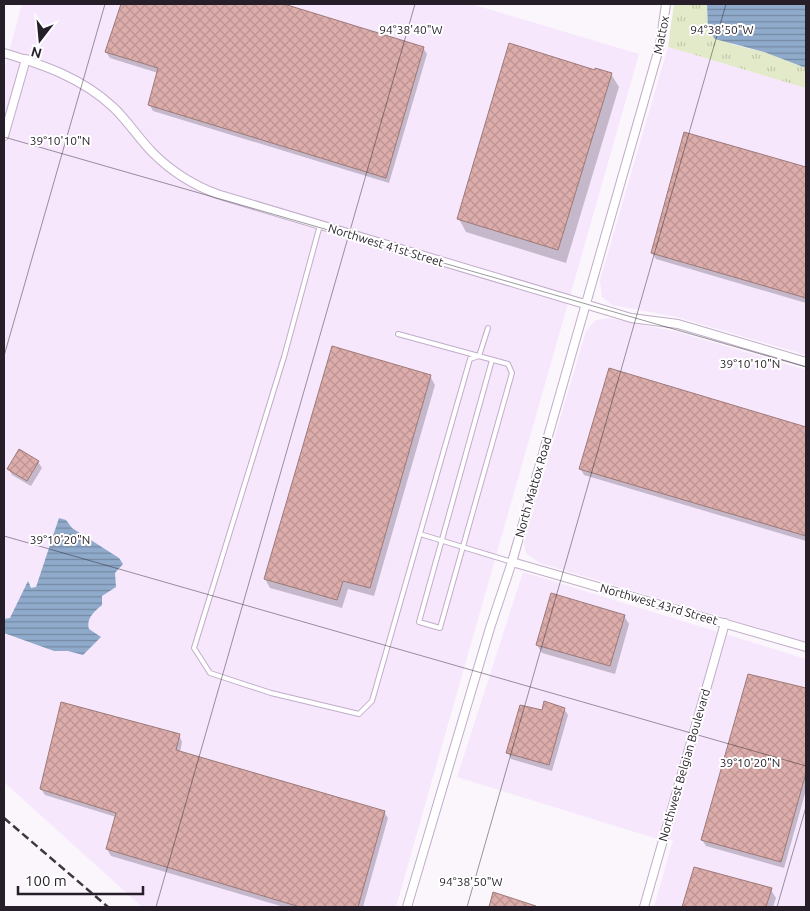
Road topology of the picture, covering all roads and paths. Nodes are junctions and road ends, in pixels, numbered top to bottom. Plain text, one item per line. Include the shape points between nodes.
1 (666, 4) edge
2 (4, 53) edge
3 (26, 59) junction
4 (654, 66) joint
5 (4, 136) edge
6 (320, 225) junction
7 (586, 304) junction
8 (488, 328) dead end
9 (398, 334) dead end
10 (480, 356) junction
11 (492, 360) junction
12 (806, 362) edge
13 (420, 534) junction
14 (442, 541) junction
15 (463, 547) junction
16 (512, 562) junction
17 (725, 623) junction
18 (806, 646) edge
19 (407, 907) edge
20 (644, 907) edge

1 - 4 street, Mattox via 664,28
2 - 3 street, Northwest 41st Street
3 - 5 street
3 - 6 street, Northwest 41st Street via 69,76 93,90 114,108 153,153 184,179 217,194
4 - 7 street, North Mattox Road
6 - 7 street, Northwest 41st Street
6 - 13 lane via 284,357 194,648 210,673 271,693 359,714 372,701
7 - 12 street, Northwest 41st Street via 631,318 678,324
7 - 16 street, North Mattox Road
8 - 10 lane
9 - 10 lane
10 - 11 lane
10 - 13 lane via 470,359
11 - 14 lane
11 - 15 lane via 508,364 512,373
13 - 14 lane
14 - 15 lane
14 - 15 lane via 419,622 440,628
15 - 16 lane
16 - 17 street, Northwest 43rd Street
16 - 19 street, North Mattox Road
17 - 18 street, Northwest 43rd Street
17 - 20 street, Northwest Belgian Boulevard

